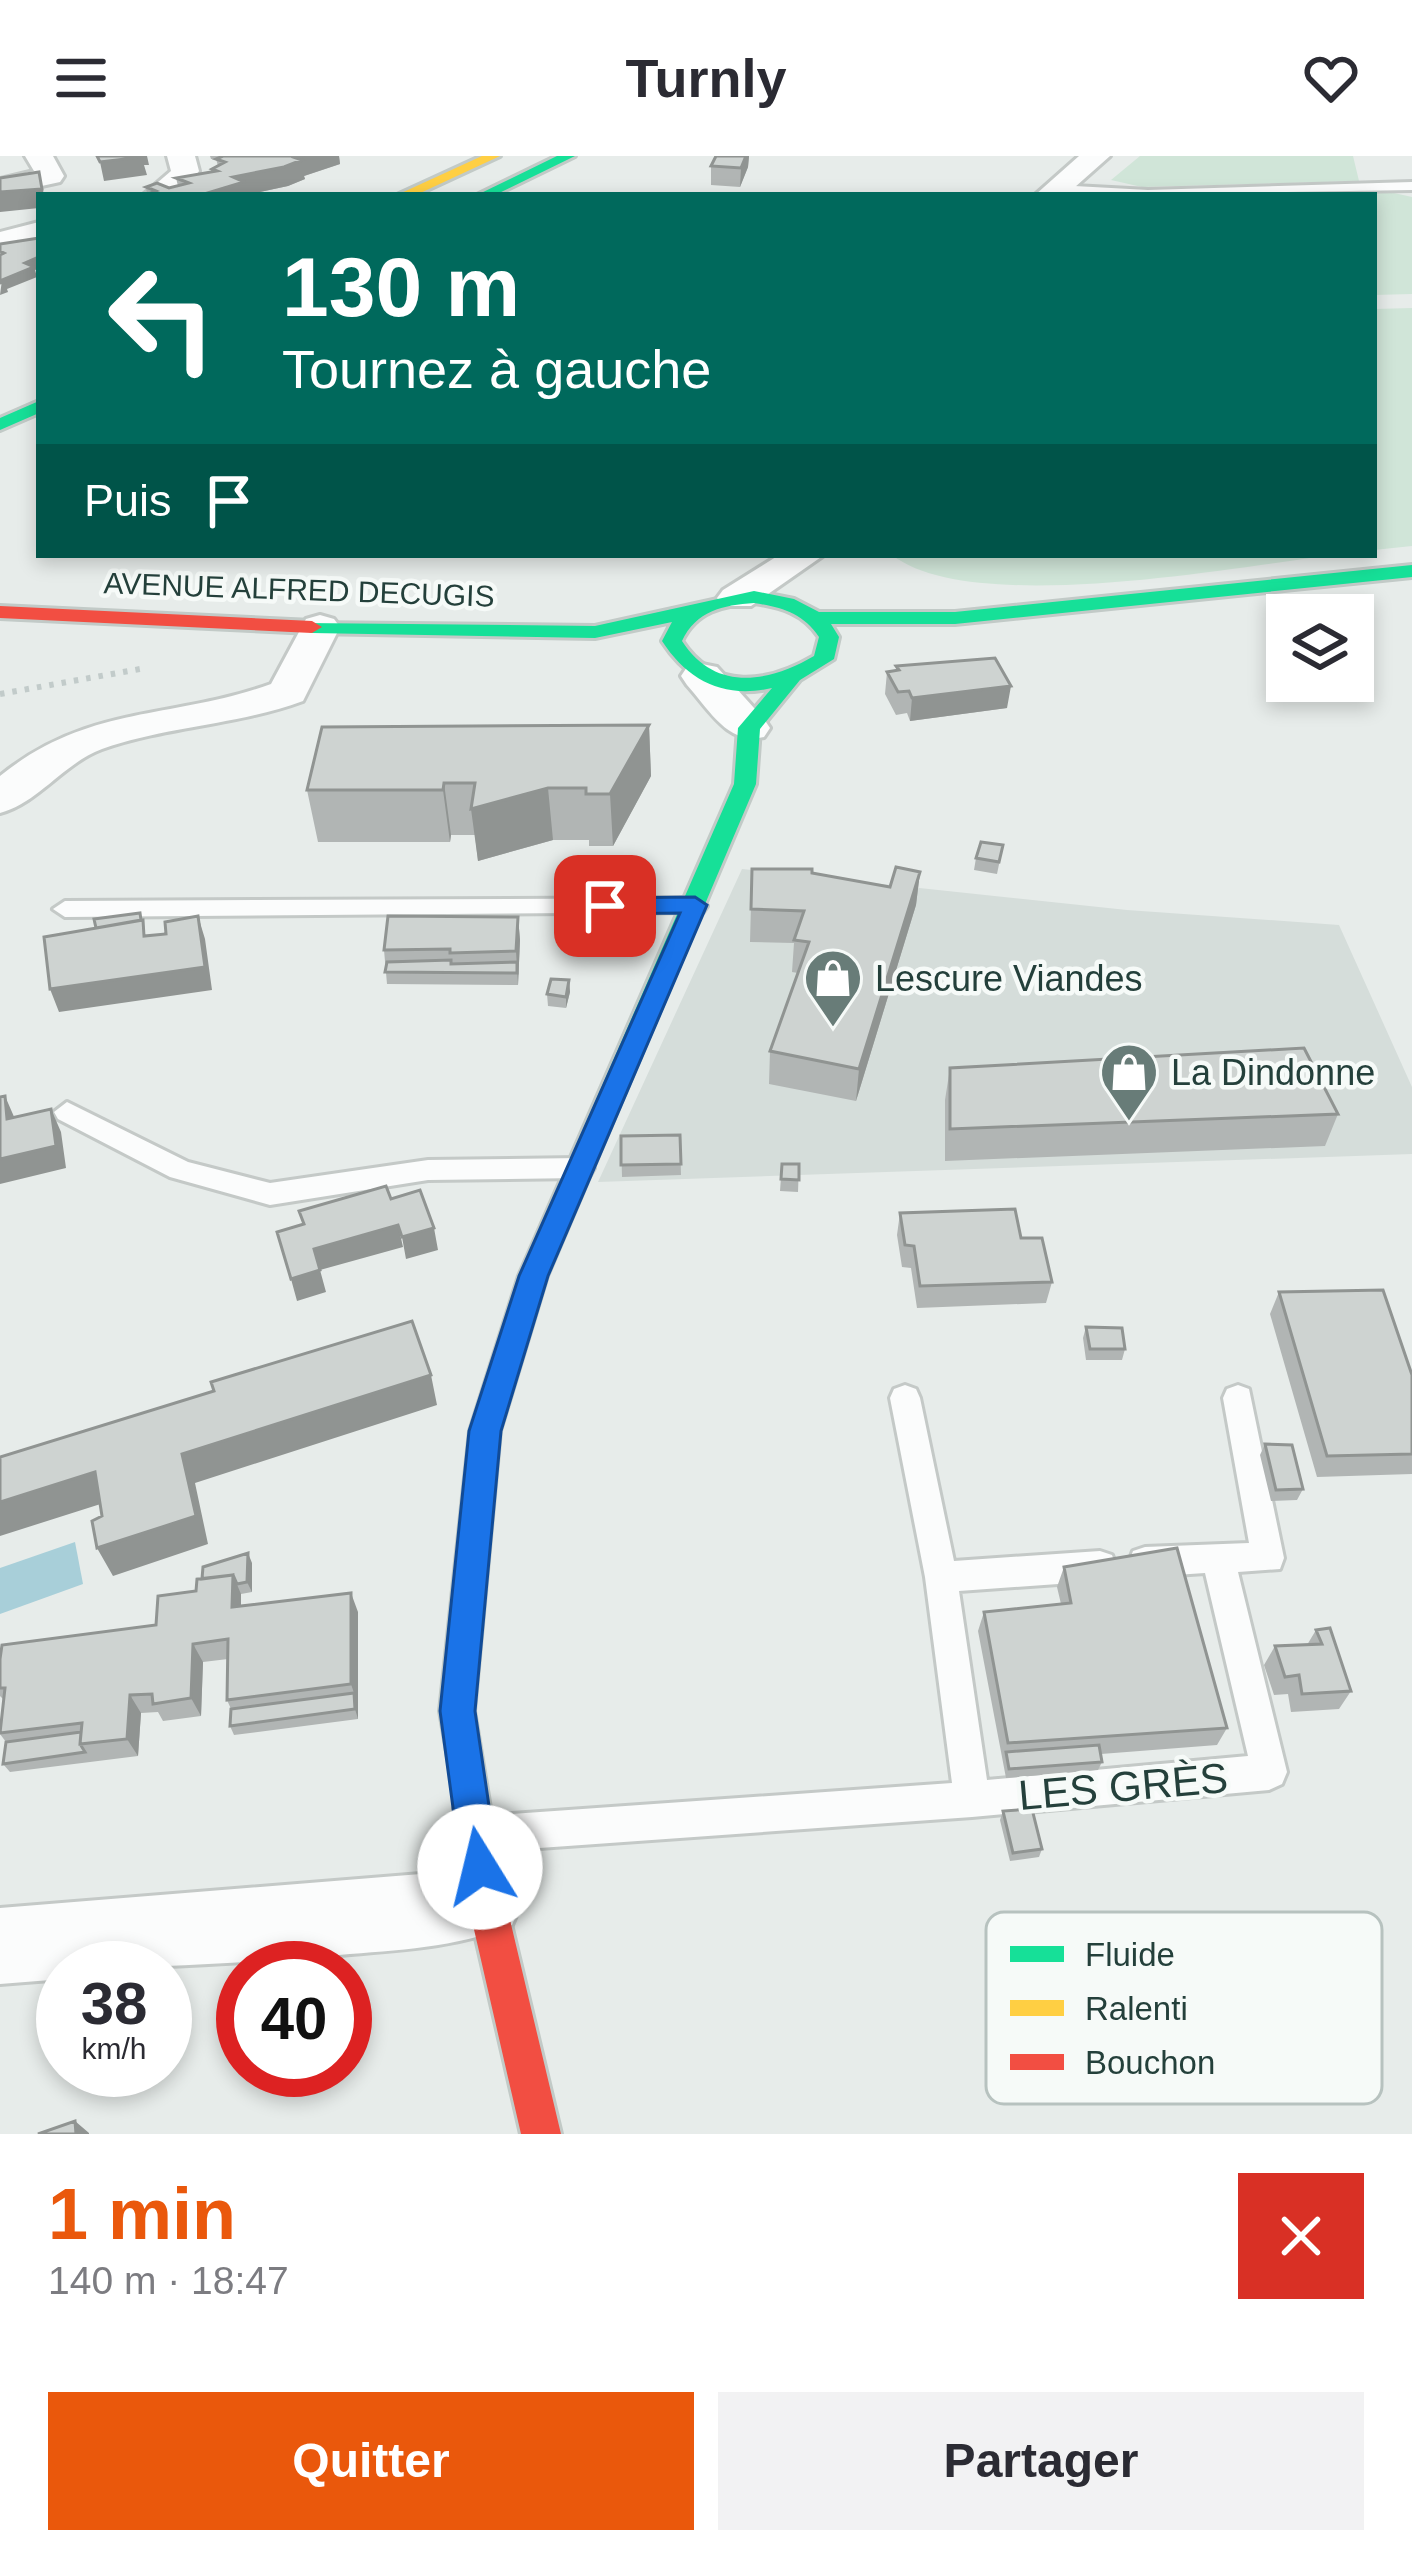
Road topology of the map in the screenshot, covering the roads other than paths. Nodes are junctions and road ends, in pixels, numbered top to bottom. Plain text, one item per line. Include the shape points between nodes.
1 (39, 156) edge
2 (181, 156) edge
3 (493, 156) edge
4 (568, 156) edge
5 (1096, 156) edge
6 (1412, 186) edge
7 (0, 187) edge
8 (163, 192) edge
9 (411, 192) edge
10 (490, 192) edge
11 (1053, 192) edge
12 (1214, 192) edge
13 (36, 232) edge
14 (0, 242) edge
15 (36, 407) edge
16 (0, 425) edge
17 (801, 558) edge
18 (804, 558) edge
19 (1412, 571) edge
20 (737, 598) junction
21 (0, 613) edge
22 (690, 613) junction
23 (808, 613) junction
24 (955, 618) junction
25 (320, 627) junction
26 (595, 632) junction
27 (824, 659) junction
28 (691, 669) junction
29 (790, 680) junction
30 (749, 728) junction
31 (0, 799) edge
32 (695, 905) junction
33 (65, 909) dead end
34 (68, 1112) dead end
35 (580, 1168) junction
36 (905, 1398) dead end
37 (1238, 1398) dead end
38 (1218, 1557) junction
39 (941, 1577) junction
40 (972, 1799) junction
41 (480, 1867) junction
42 (0, 1946) edge
43 (541, 2134) edge

1 - 7 street via 50,176
2 - 8 street via 178,184
3 - 9 main road
4 - 10 main road
5 - 11 street
6 - 12 lane
13 - 14 street
15 - 16 main road
17 - 20 street
18 - 23 street via 796,574
19 - 24 main road
20 - 22 main road, AVENUE ALFRED DECUGIS
20 - 23 main road via 771,599
21 - 25 main road, AVENUE ALFRED DECUGIS
22 - 26 main road, AVENUE ALFRED DECUGIS
22 - 28 main road via 672,641
23 - 24 main road
23 - 27 main road via 829,638
24 - 27 main road
25 - 26 main road, AVENUE ALFRED DECUGIS
25 - 31 street via 288,692 248,708 82,742
26 - 28 main road, AVENUE ALFRED DECUGIS
27 - 29 main road
28 - 29 main road, AVENUE ALFRED DECUGIS via 745,686
28 - 30 street
29 - 30 main road
30 - 32 main road via 745,784 723,870
32 - 33 lane
32 - 35 main road via 664,1007
34 - 35 lane via 180,1170 270,1194 428,1169
35 - 41 main road via 533,1276 485,1431 457,1711
36 - 39 lane, LES GRÈS
37 - 38 lane via 1268,1558
38 - 39 lane
38 - 40 lane, LES GRÈS via 1269,1772
39 - 40 lane, LES GRÈS
40 - 41 lane, LES GRÈS
41 - 42 street via 433,1910
41 - 43 main road

